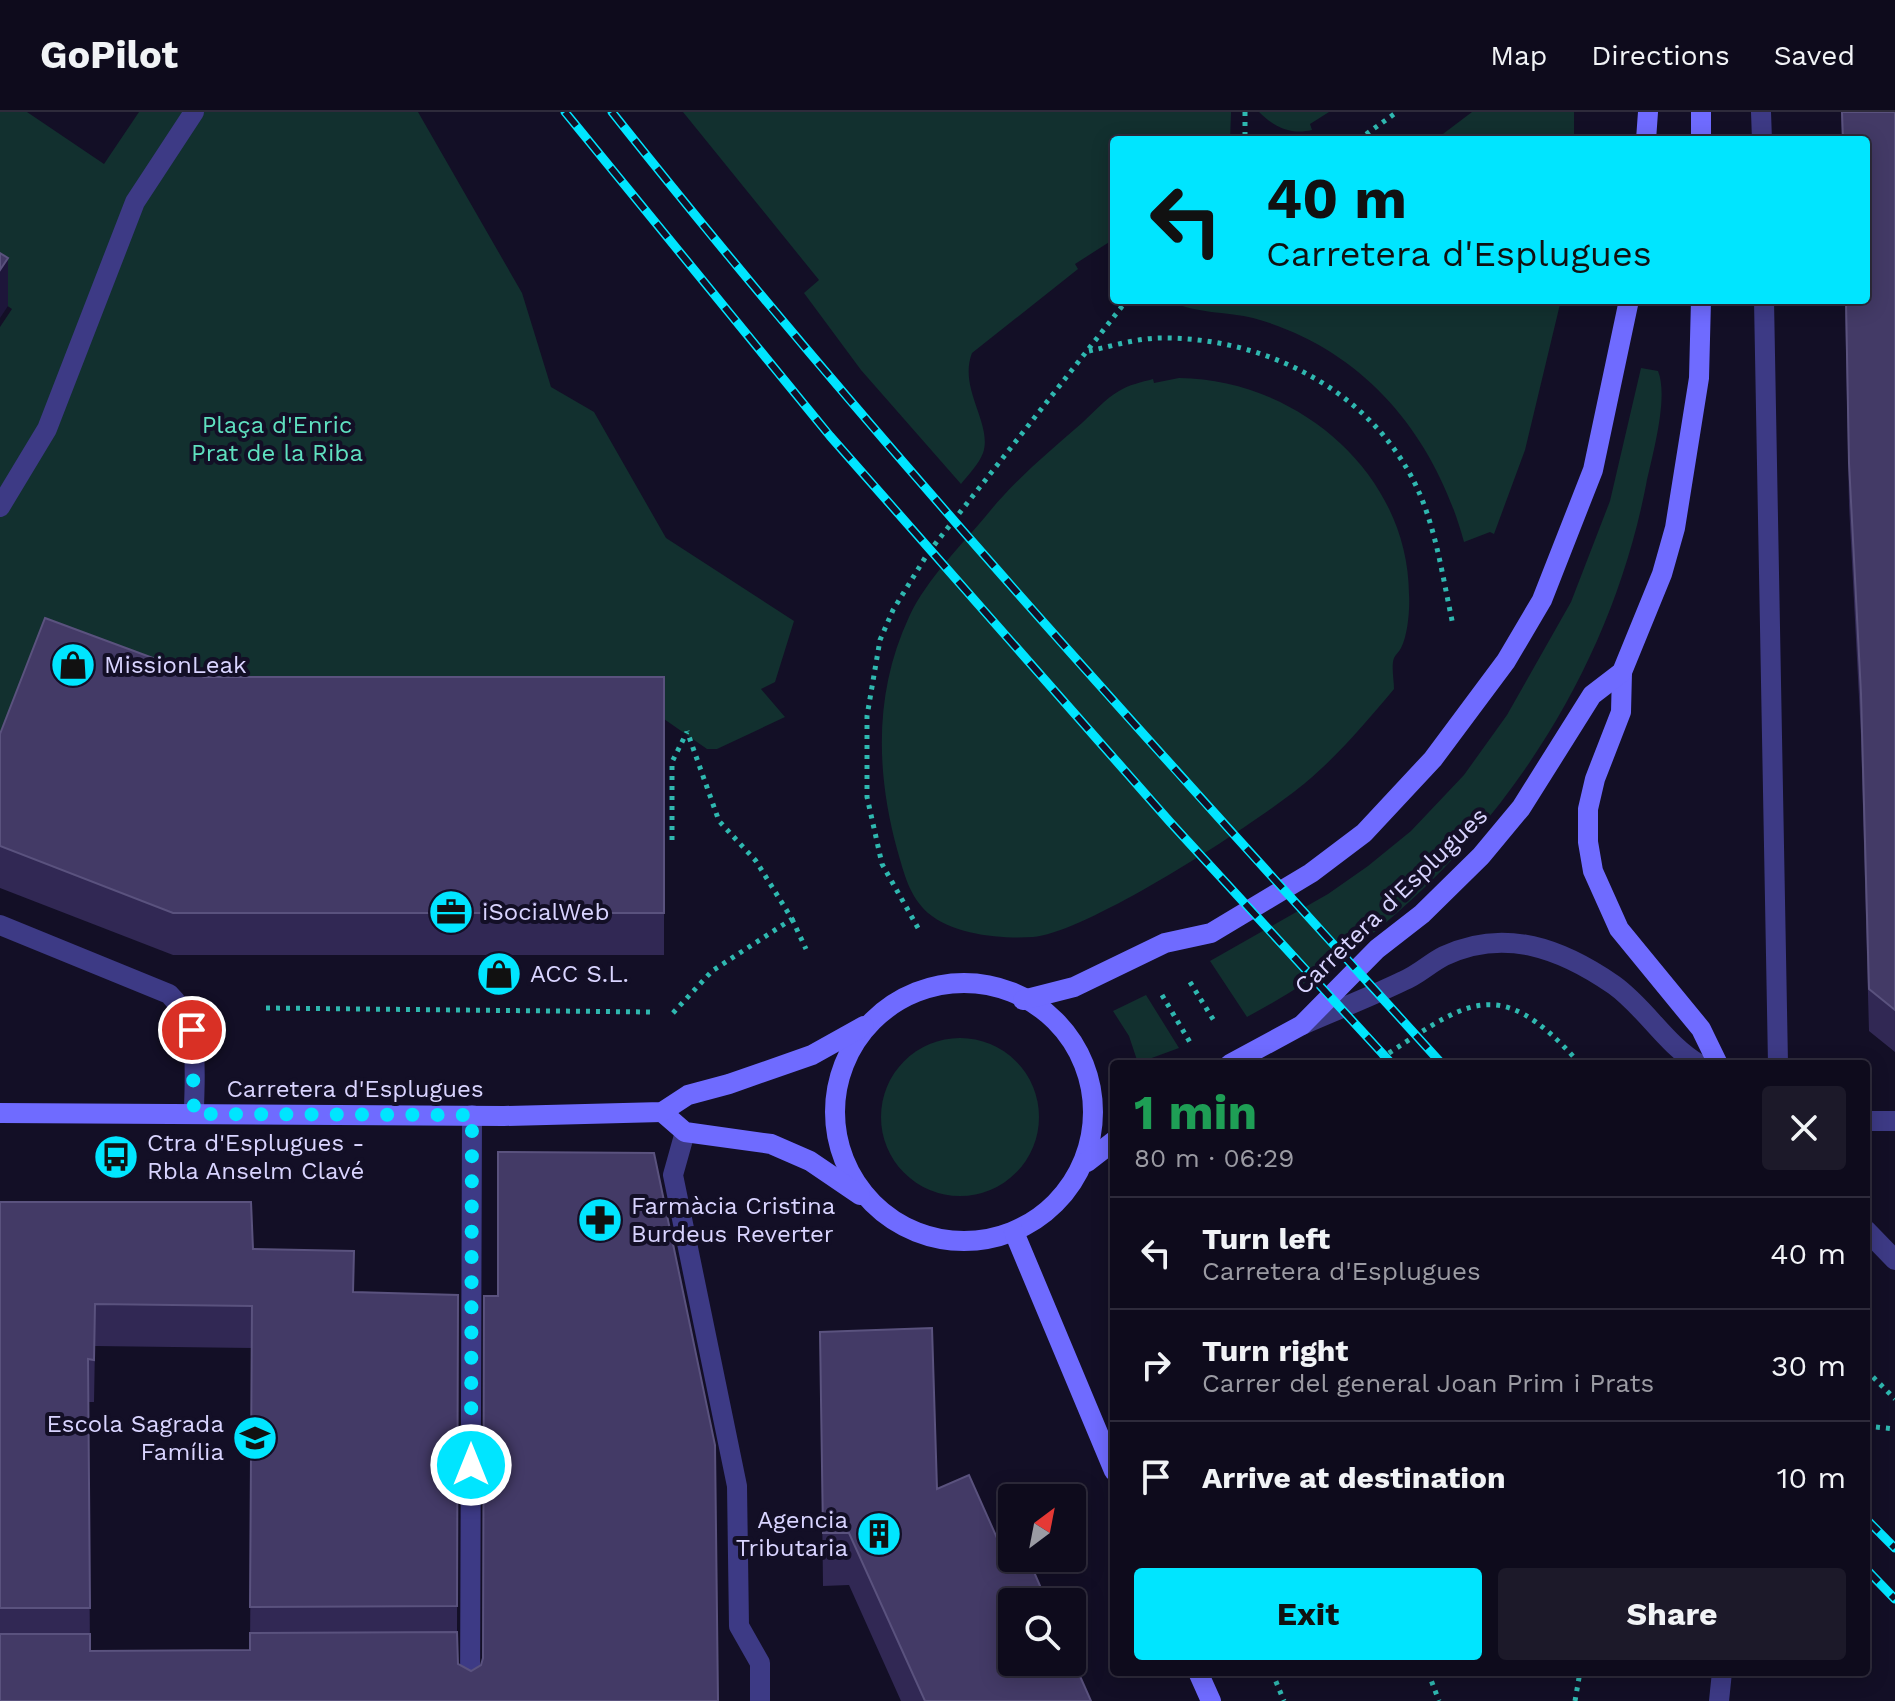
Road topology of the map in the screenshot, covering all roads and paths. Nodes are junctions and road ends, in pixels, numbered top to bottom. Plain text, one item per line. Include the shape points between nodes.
1 (194, 112) edge
2 (1245, 112) edge
3 (1397, 112) edge
4 (1648, 112) edge
5 (1701, 112) edge
6 (1761, 112) edge
7 (1245, 136) edge
8 (1364, 136) edge
9 (1646, 136) edge
10 (1701, 136) edge
11 (1762, 136) edge
12 (1124, 304) edge
13 (1628, 304) edge
14 (1701, 304) edge
15 (1764, 304) edge
16 (1088, 351) junction
17 (0, 507) edge
18 (1453, 625) dead end
19 (1622, 672) junction
20 (672, 840) dead end
21 (792, 919) junction
22 (0, 925) edge
23 (918, 928) dead end
24 (806, 949) dead end
25 (1184, 973) dead end
26 (1158, 989) dead end
27 (1023, 1000) junction
28 (266, 1008) dead end
29 (650, 1012) dead end
30 (673, 1013) dead end
31 (1302, 1025) junction
32 (864, 1026) junction
33 (1218, 1029) dead end
34 (1192, 1045) dead end
35 (1237, 1060) edge
36 (1378, 1060) edge
37 (1576, 1060) edge
38 (1692, 1060) edge
39 (1716, 1060) edge
40 (1778, 1060) edge
41 (662, 1112) junction
42 (0, 1113) edge
43 (194, 1114) junction
44 (472, 1115) junction
45 (1870, 1121) edge
46 (1895, 1121) edge
47 (685, 1132) junction
48 (1110, 1144) edge
49 (1087, 1162) junction
50 (869, 1201) junction
51 (1014, 1232) junction
52 (1870, 1234) edge
53 (1895, 1260) edge
54 (1870, 1374) edge
55 (1895, 1399) edge
56 (1870, 1426) edge
57 (1895, 1429) edge
58 (1110, 1461) edge
59 (1200, 1676) edge
60 (1274, 1676) edge
61 (1430, 1676) edge
62 (1579, 1676) edge
63 (1722, 1676) edge
64 (470, 1701) edge
65 (760, 1701) edge
66 (1211, 1701) edge
67 (1284, 1701) edge
68 (1439, 1701) edge
69 (1575, 1701) edge
70 (1719, 1701) edge

1 - 17 street via 135,202 47,429
2 - 7 path
3 - 8 path
4 - 9 street
5 - 10 street
6 - 11 street
12 - 16 path
13 - 27 street via 1593,470 1547,587 1506,661 1433,759 1364,833 1311,873 1211,933 1165,943 1074,987
14 - 19 street, Carretera d'Esplugues via 1699,378 1675,528
15 - 40 street
16 - 18 path via 1158,338 1212,340 1284,361 1322,381 1362,414 1403,464 1422,499
16 - 23 path via 928,553 880,640 867,716 867,797 882,864
19 - 31 street, Carretera d'Esplugues via 1592,695 1521,808 1481,856
19 - 39 street via 1621,712 1588,809 1593,871 1619,929 1701,1029
20 - 21 path via 672,762 687,731 719,821 756,861
21 - 24 path
21 - 30 path via 712,971
22 - 43 street via 169,994 192,1030
25 - 33 path
26 - 34 path
27 - 32 street via 993,987 930,987 899,998
27 - 49 street via 1052,1019 1074,1044 1091,1077 1095,1134
28 - 29 path
31 - 35 street, Carretera d'Esplugues
31 - 38 street via 1407,980 1443,956 1480,943 1516,941 1549,948 1618,988 1677,1051
32 - 41 street, Carretera d'Esplugues via 812,1055 688,1095
32 - 50 street via 839,1073 834,1104 836,1137 849,1172
36 - 37 path via 1463,1008 1492,1004 1505,1004 1535,1019
41 - 44 street, Carretera d'Esplugues
41 - 47 street
42 - 43 street, Carretera d'Esplugues
43 - 44 street, Carretera d'Esplugues
44 - 64 street via 463,1662
45 - 46 street
47 - 50 street via 771,1144 810,1161
47 - 65 street via 673,1175 737,1486 739,1626 760,1663
48 - 49 street
49 - 51 street via 1067,1192
50 - 51 street via 895,1222 953,1242
51 - 58 street
52 - 53 street
54 - 55 path
56 - 57 path
59 - 66 street
60 - 67 path
61 - 68 path
62 - 69 path
63 - 70 street

